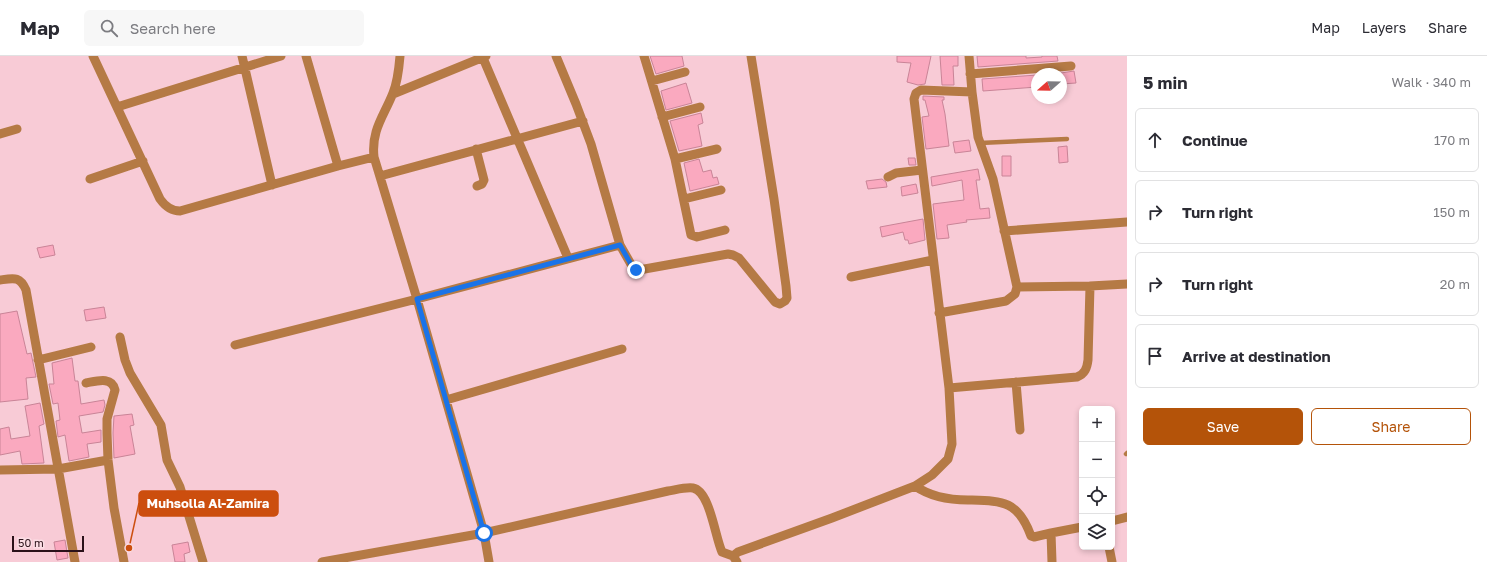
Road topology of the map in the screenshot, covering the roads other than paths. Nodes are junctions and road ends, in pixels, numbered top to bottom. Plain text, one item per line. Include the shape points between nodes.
1 (93, 56) edge
2 (242, 56) edge
3 (281, 56) edge
4 (306, 56) edge
5 (400, 56) edge
6 (556, 56) edge
7 (644, 56) edge
8 (751, 56) edge
9 (968, 56) edge
10 (484, 57) edge
11 (1071, 66) dead end
12 (244, 67) junction
13 (686, 72) dead end
14 (970, 74) junction
15 (652, 81) junction
16 (972, 92) junction
17 (393, 94) junction
18 (118, 107) junction
19 (700, 107) dead end
20 (662, 117) junction
21 (583, 121) junction
22 (17, 129) dead end
23 (0, 134) edge
24 (517, 138) junction
25 (1067, 139) dead end
26 (980, 144) junction
27 (476, 149) junction
28 (717, 149) dead end
29 (374, 157) junction
30 (675, 159) junction
31 (143, 161) junction
32 (338, 166) junction
33 (922, 170) junction
34 (380, 176) junction
35 (888, 177) dead end
36 (90, 179) dead end
37 (272, 184) junction
38 (477, 186) dead end
39 (721, 190) dead end
40 (684, 199) junction
41 (1127, 222) edge
42 (725, 230) dead end
43 (1004, 231) junction
44 (620, 245) junction
45 (568, 258) junction
46 (933, 260) junction
47 (851, 277) dead end
48 (0, 280) edge
49 (1127, 284) edge
50 (1090, 286) junction
51 (1017, 287) junction
52 (417, 299) junction
53 (939, 313) junction
54 (120, 337) dead end
55 (235, 345) dead end
56 (91, 347) dead end
57 (622, 349) dead end
58 (38, 360) junction
59 (1016, 382) junction
60 (86, 383) dead end
61 (948, 388) junction
62 (446, 400) junction
63 (1020, 430) dead end
64 (108, 460) junction
65 (58, 469) junction
66 (0, 470) edge
67 (915, 486) junction
68 (1127, 517) edge
69 (1115, 520) edge
70 (1079, 528) edge
71 (484, 533) junction
72 (1049, 534) junction
73 (1110, 550) edge
74 (731, 557) edge
75 (75, 562) edge
76 (124, 562) edge
77 (203, 562) edge
78 (322, 562) edge
79 (489, 562) edge
80 (1052, 562) edge
81 (1112, 562) edge

1 - 18 street
2 - 12 street
3 - 12 street
4 - 32 street
5 - 17 street
6 - 21 street
7 - 15 street
8 - 44 street via 774,199 786,286 785,301 780,304 775,302 739,258 733,255 639,270 632,266
9 - 14 street
10 - 17 street
10 - 24 street
11 - 14 street
12 - 18 street
12 - 37 street
13 - 15 street
14 - 16 street
15 - 20 street
16 - 26 street
16 - 33 street via 921,90 915,95
17 - 29 street via 377,127
18 - 31 street
19 - 20 street
20 - 30 street
21 - 24 street
21 - 44 street
22 - 23 street
24 - 27 street
24 - 45 street
25 - 26 lane
26 - 43 street via 993,179
27 - 34 street
27 - 38 street via 484,180
28 - 30 street
29 - 32 street
29 - 34 street
30 - 40 street
31 - 36 street
31 - 37 street via 163,204 175,211
32 - 37 street
33 - 35 street
33 - 46 street
34 - 52 street
39 - 40 street
40 - 42 street via 691,235 696,237
41 - 43 street
43 - 51 street
44 - 45 street
45 - 52 street
46 - 47 street
46 - 53 street
48 - 58 street via 15,278 24,284
49 - 50 street
50 - 51 street
50 - 59 street via 1086,370 1077,377
51 - 53 street via 1006,301
52 - 55 street
52 - 62 street
53 - 61 street
54 - 77 street via 130,373 161,425 166,460 180,487
56 - 58 street
57 - 62 street
58 - 65 street
59 - 61 street
59 - 63 street
60 - 64 street via 106,380 114,385 114,398 107,420
61 - 67 street via 952,444 948,459 932,475
62 - 71 street
64 - 65 street
64 - 76 street
65 - 66 street
65 - 75 street
67 - 72 street via 926,493 950,499 988,500 1007,504 1025,521 1032,536
67 - 74 street via 738,552
68 - 69 street
70 - 72 street
71 - 74 street via 691,488 702,494 721,550
71 - 78 street
71 - 79 street
72 - 80 street
73 - 81 street

